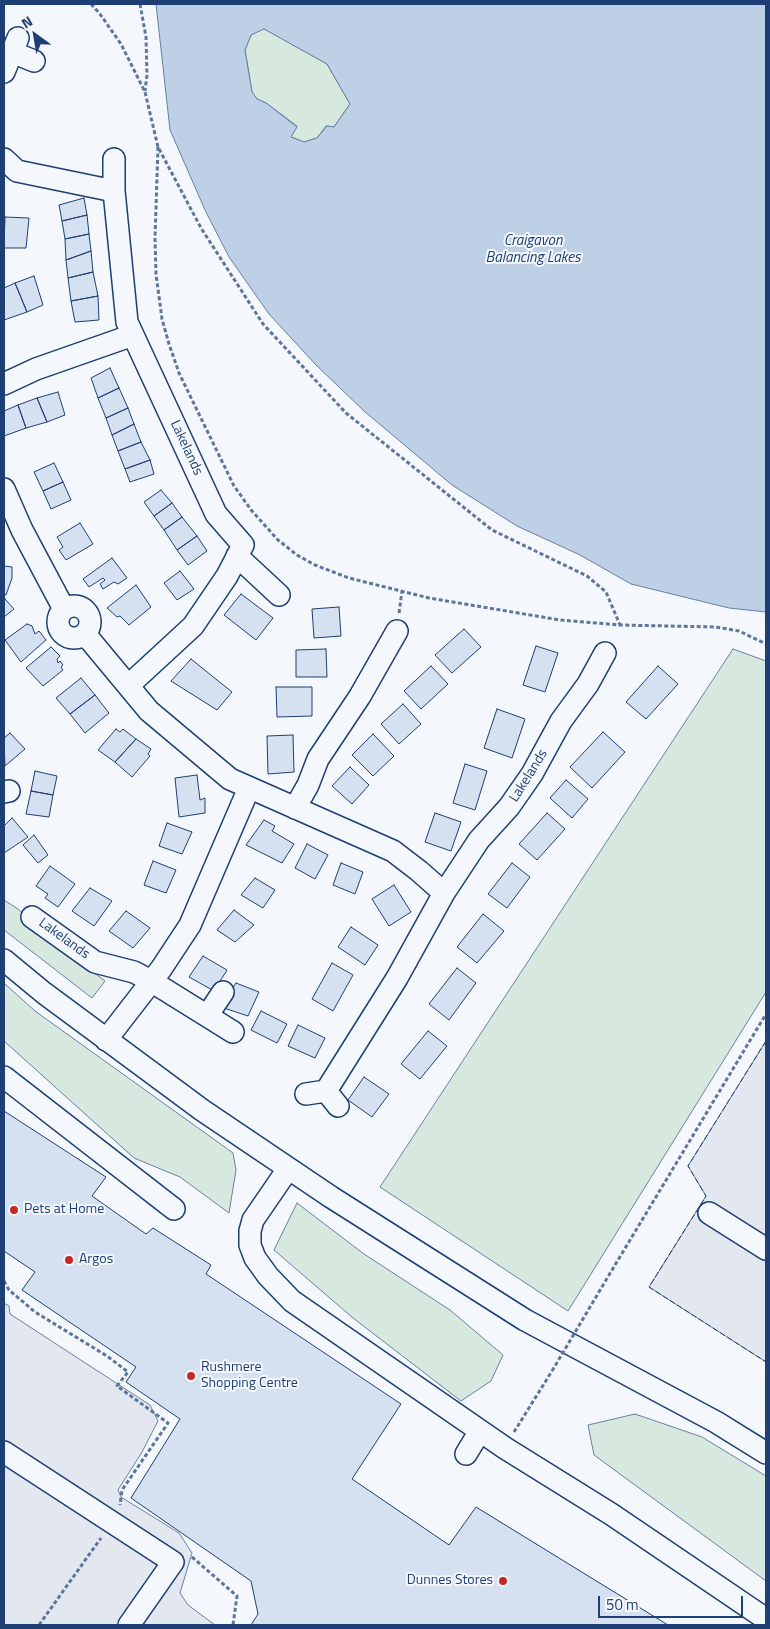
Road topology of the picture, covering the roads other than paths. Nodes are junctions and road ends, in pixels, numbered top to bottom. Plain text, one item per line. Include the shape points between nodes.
1 (34, 61) dead end
2 (4, 72) edge
3 (114, 158) dead end
4 (4, 159) edge
5 (114, 191) junction
6 (133, 335) junction
7 (4, 384) edge
8 (4, 488) edge
9 (13, 534) edge
10 (238, 556) junction
11 (279, 595) dead end
12 (398, 632) dead end
13 (605, 653) dead end
14 (129, 686) junction
15 (249, 788) junction
16 (295, 808) junction
17 (444, 893) junction
18 (32, 917) dead end
19 (4, 960) edge
20 (151, 981) junction
21 (223, 992) dead end
22 (207, 1016) junction
23 (233, 1032) dead end
24 (106, 1040) junction
25 (4, 1077) edge
26 (323, 1097) dead end
27 (288, 1169) junction
28 (174, 1209) dead end
29 (709, 1213) dead end
30 (766, 1249) edge
31 (480, 1431) junction
32 (4, 1452) edge
33 (766, 1453) edge
34 (466, 1454) dead end
35 (766, 1619) edge
36 (129, 1625) edge

1 - 2 street via 15,45
3 - 5 street, Lakelands
4 - 5 street via 17,170
5 - 6 street, Lakelands via 127,322
6 - 7 street via 36,369
6 - 10 street, Lakelands via 216,514 243,545
8 - 9 street
9 - 14 street via 64,610 74,606 88,614 90,624 85,634
10 - 11 street
10 - 14 street via 193,626
12 - 16 street via 318,759
13 - 17 street, Lakelands via 532,774 509,807 479,840
14 - 15 street via 149,711 230,779
15 - 16 street
15 - 20 street via 190,925
16 - 17 street via 393,851
17 - 26 street, Lakelands via 397,978
18 - 20 street, Lakelands via 95,962 134,972
19 - 24 street
20 - 22 street, Lakelands
20 - 24 street
21 - 22 street
22 - 23 street, Lakelands
24 - 27 street
25 - 28 street
27 - 31 street via 253,1220 250,1232 255,1258 268,1276 292,1301
27 - 33 street via 526,1320 716,1422
29 - 30 street
31 - 34 street
31 - 35 street via 611,1514
32 - 36 street via 172,1562

